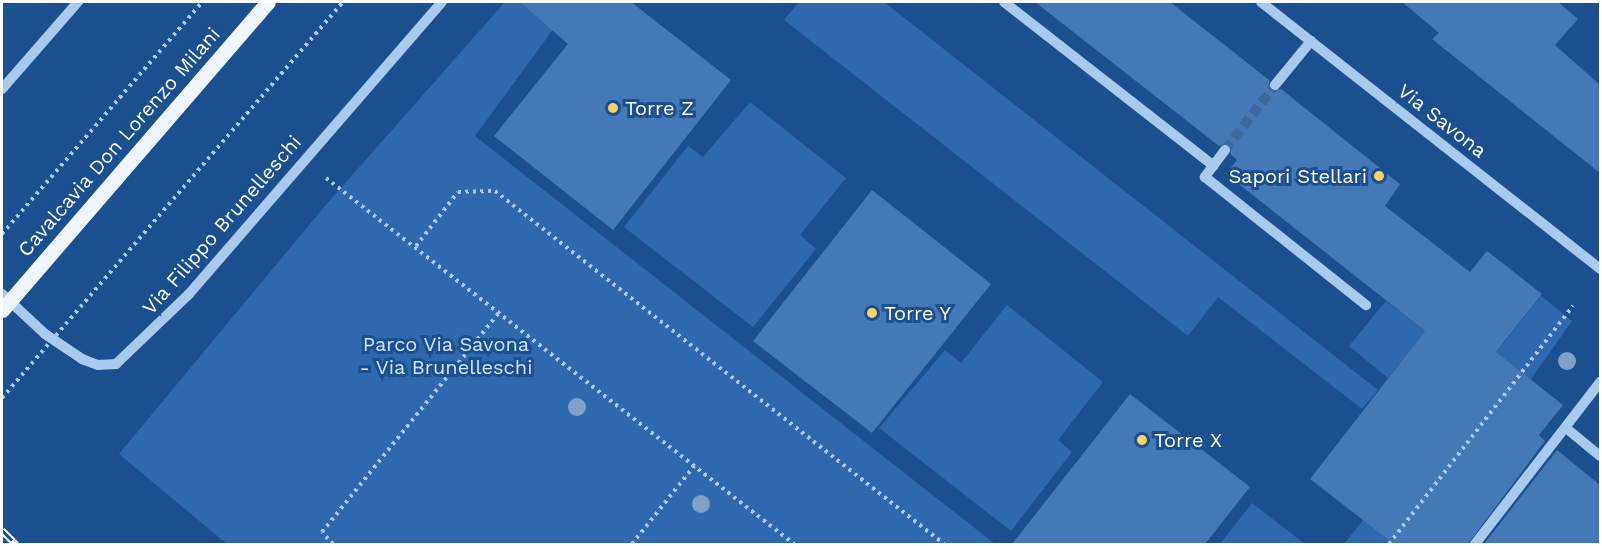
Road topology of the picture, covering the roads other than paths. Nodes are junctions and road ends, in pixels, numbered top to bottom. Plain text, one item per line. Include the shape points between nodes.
1 (78, 2) edge
2 (268, 2) edge
3 (442, 2) edge
4 (1004, 2) edge
5 (1261, 2) edge
6 (1311, 41) junction
7 (1275, 85) tunnel mouth
8 (2, 90) edge
9 (1225, 150) tunnel mouth
10 (1214, 166) junction
11 (1600, 269) edge
12 (2, 294) edge
13 (1366, 305) dead end
14 (2, 310) edge
15 (1600, 382) edge
16 (1566, 428) junction
17 (1600, 456) edge
18 (1474, 544) edge

1 - 8 street
2 - 14 main road, Cavalcavia Don Lorenzo Milani, bridge
3 - 12 street, Via Filippo Brunelleschi via 189,294 116,364 98,365 81,359 45,334
4 - 10 street
5 - 6 street, Via Savona
6 - 7 street
6 - 11 street, Via Savona
9 - 10 street
10 - 13 street via 1204,177
15 - 16 street
16 - 17 street
16 - 18 street

